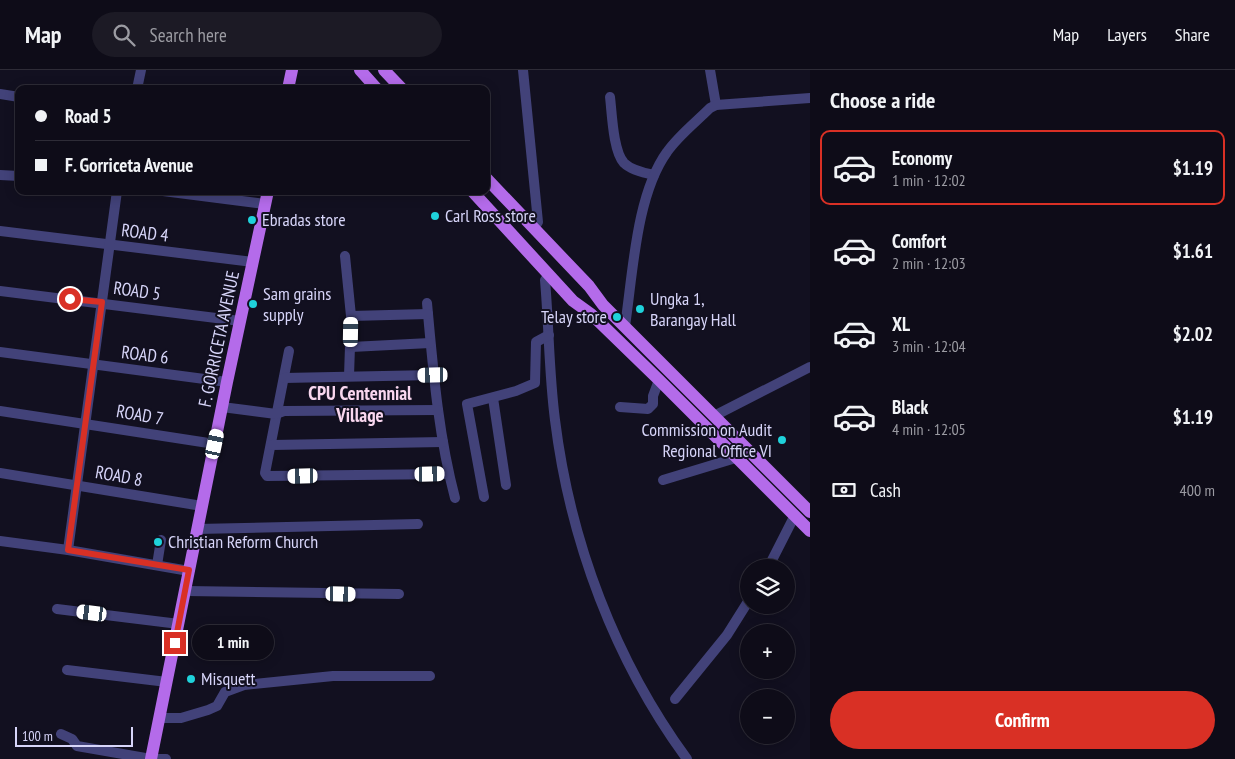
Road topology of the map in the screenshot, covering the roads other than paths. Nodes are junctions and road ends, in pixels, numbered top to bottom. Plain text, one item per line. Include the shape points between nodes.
1 (141, 70) edge
2 (292, 70) edge
3 (360, 70) edge
4 (384, 70) edge
5 (523, 70) edge
6 (710, 70) edge
7 (138, 85) edge
8 (289, 85) edge
9 (373, 85) edge
10 (398, 85) edge
11 (0, 94) edge
12 (15, 96) edge
13 (610, 97) dead end
14 (810, 98) edge
15 (716, 105) junction
16 (0, 175) edge
17 (654, 175) junction
18 (15, 176) edge
19 (490, 182) edge
20 (117, 195) edge
21 (194, 195) edge
22 (267, 195) edge
23 (476, 195) edge
24 (265, 204) junction
25 (534, 228) junction
26 (0, 231) edge
27 (111, 245) junction
28 (345, 256) dead end
29 (253, 262) junction
30 (549, 275) junction
31 (0, 291) edge
32 (102, 302) junction
33 (427, 303) dead end
34 (428, 314) junction
35 (351, 316) junction
36 (240, 321) junction
37 (625, 326) junction
38 (549, 335) junction
39 (614, 337) junction
40 (430, 343) junction
41 (351, 347) junction
42 (289, 351) dead end
43 (0, 352) edge
44 (94, 365) junction
45 (810, 367) edge
46 (433, 375) junction
47 (349, 376) junction
48 (284, 378) junction
49 (659, 380) junction
50 (227, 382) junction
51 (493, 398) junction
52 (223, 404) junction
53 (620, 407) dead end
54 (438, 410) junction
55 (0, 411) edge
56 (279, 411) junction
57 (714, 416) junction
58 (87, 423) junction
59 (443, 442) junction
60 (215, 444) junction
61 (272, 444) junction
62 (743, 456) junction
63 (0, 473) edge
64 (448, 474) junction
65 (663, 480) dead end
66 (506, 485) dead end
67 (78, 486) junction
68 (484, 497) dead end
69 (455, 498) dead end
70 (202, 506) junction
71 (810, 512) edge
72 (795, 515) junction
73 (418, 524) dead end
74 (197, 529) junction
75 (810, 530) edge
76 (161, 540) dead end
77 (0, 541) edge
78 (68, 550) junction
79 (773, 559) edge
80 (157, 565) junction
81 (189, 570) junction
82 (186, 592) junction
83 (399, 594) dead end
84 (57, 609) dead end
85 (740, 614) edge
86 (179, 624) junction
87 (67, 670) dead end
88 (430, 676) dead end
89 (167, 682) junction
90 (675, 699) dead end
91 (159, 718) junction
92 (61, 734) dead end
93 (151, 759) edge
94 (166, 759) edge
95 (686, 759) edge

1 - 7 street
2 - 8 main road
3 - 9 main road
4 - 10 main road
5 - 25 street via 538,222
6 - 15 street
11 - 12 street
13 - 17 street via 616,142 623,162
14 - 15 street
15 - 17 street via 667,150
16 - 18 street
17 - 37 street via 644,198
19 - 25 main road
20 - 27 street
21 - 24 street
22 - 24 main road, F. GORRICETA AVENUE
23 - 30 main road
24 - 29 main road, F. GORRICETA AVENUE
25 - 37 main road
26 - 27 street, ROAD 4
27 - 29 street, ROAD 4
27 - 32 street
28 - 35 street
29 - 36 main road, F. GORRICETA AVENUE
30 - 38 street via 545,280
30 - 39 main road
31 - 32 street, ROAD 5
32 - 36 street, ROAD 5
32 - 44 street
33 - 34 street
34 - 35 street
34 - 40 street
35 - 41 street
36 - 50 main road, F. GORRICETA AVENUE
37 - 39 main road
37 - 57 main road
38 - 51 street via 536,342 534,348 535,382
38 - 95 street via 554,420 574,517 591,570 609,624 642,691
39 - 49 main road
40 - 41 street
40 - 46 street
41 - 47 street
42 - 48 street
43 - 44 street, ROAD 6
44 - 50 street, ROAD 6
44 - 58 street
45 - 57 street
46 - 47 street
46 - 54 street
47 - 48 street
48 - 56 street
49 - 53 street via 653,404 648,408
49 - 62 main road
50 - 52 main road, F. GORRICETA AVENUE
51 - 66 street
51 - 68 street via 467,404
52 - 56 street
52 - 60 main road, F. GORRICETA AVENUE
54 - 56 street
54 - 59 street
55 - 58 street, ROAD 7
56 - 61 street
57 - 62 main road
58 - 60 street, ROAD 7
58 - 67 street
59 - 61 street
59 - 64 street
60 - 70 main road, F. GORRICETA AVENUE
61 - 64 street via 267,476
62 - 65 street
62 - 71 main road
62 - 72 main road
63 - 67 street, ROAD 8
64 - 69 street
67 - 70 street, ROAD 8
67 - 78 street
70 - 74 main road, F. GORRICETA AVENUE
72 - 75 main road
72 - 79 street
73 - 74 street
74 - 81 main road, F. GORRICETA AVENUE
76 - 80 street
77 - 78 street
78 - 80 street
80 - 81 street
81 - 82 main road, F. GORRICETA AVENUE
82 - 83 street
82 - 86 main road, F. GORRICETA AVENUE
84 - 86 street
85 - 90 street
86 - 89 main road, F. GORRICETA AVENUE
87 - 89 street
88 - 91 street via 333,676 244,685 225,692 217,706 208,710 182,718
89 - 91 main road, F. GORRICETA AVENUE
91 - 93 main road, F. GORRICETA AVENUE
92 - 93 street via 77,746
93 - 94 street

